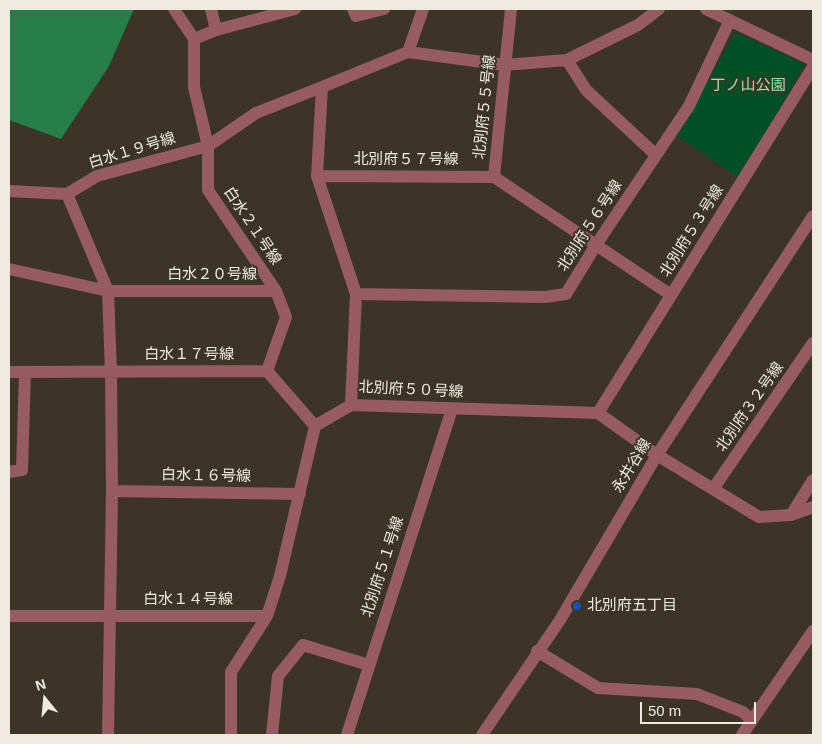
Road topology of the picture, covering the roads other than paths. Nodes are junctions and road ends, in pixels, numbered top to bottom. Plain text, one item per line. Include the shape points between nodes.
1 (174, 9) edge
2 (211, 9) edge
3 (295, 9) edge
4 (352, 9) edge
5 (384, 9) edge
6 (422, 9) edge
7 (511, 9) edge
8 (659, 9) edge
9 (706, 9) edge
10 (730, 20) junction
11 (216, 30) junction
12 (194, 39) junction
13 (408, 52) junction
14 (567, 60) junction
15 (813, 60) edge
16 (505, 65) junction
17 (813, 67) edge
18 (322, 87) junction
19 (208, 146) junction
20 (656, 155) junction
21 (317, 176) junction
22 (494, 176) junction
23 (9, 191) edge
24 (67, 194) junction
25 (813, 216) edge
26 (596, 245) junction
27 (9, 269) edge
28 (108, 291) junction
29 (276, 291) junction
30 (356, 294) junction
31 (671, 295) junction
32 (813, 343) edge
33 (267, 371) junction
34 (9, 372) edge
35 (25, 372) junction
36 (111, 372) junction
37 (350, 405) junction
38 (452, 409) junction
39 (598, 412) junction
40 (315, 426) junction
41 (657, 455) junction
42 (9, 472) edge
43 (813, 480) edge
44 (712, 489) junction
45 (112, 491) junction
46 (300, 494) junction
47 (813, 507) edge
48 (791, 514) junction
49 (9, 616) edge
50 (267, 616) junction
51 (110, 617) junction
52 (813, 631) edge
53 (538, 651) junction
54 (369, 665) junction
55 (751, 720) junction
56 (108, 735) edge
57 (231, 735) edge
58 (272, 735) edge
59 (347, 735) edge
60 (482, 735) edge
61 (742, 735) edge

1 - 12 street
2 - 11 street
3 - 11 street
4 - 5 street via 356,16
6 - 13 street
7 - 16 street, 北別府５５号線
8 - 14 street via 638,24
9 - 10 street
10 - 15 street
10 - 20 street, 北別府５６号線 via 688,106
11 - 12 street
12 - 19 street, 白水２１号線 via 194,87
13 - 16 street
13 - 18 street
14 - 16 street
14 - 20 street via 586,90
16 - 22 street, 北別府５５号線
17 - 31 street, 北別府５３号線
18 - 19 street via 256,113
18 - 21 street, 北別府５０号線
19 - 24 street, 白水１９号線 via 97,176
19 - 29 street, 白水２１号線 via 208,190
20 - 26 street, 北別府５６号線
21 - 22 street, 北別府５７号線
21 - 30 street, 北別府５０号線
22 - 26 street, 北別府５５号線
23 - 24 street
24 - 28 street
25 - 41 street, 永井谷線
26 - 30 street, 北別府５６号線 via 566,294 545,297
26 - 31 street, 北別府５５号線
27 - 28 street, 白水２０号線
28 - 29 street, 白水２０号線
28 - 36 street
29 - 33 street, 白水２０号線 via 286,317
30 - 37 street, 北別府５０号線
31 - 39 street, 北別府５３号線
32 - 44 street, 北別府３２号線
33 - 36 street, 白水１７号線
33 - 40 street
34 - 35 street, 白水１７号線
35 - 36 street, 白水１７号線
35 - 42 street via 22,470
36 - 45 street
37 - 38 street, 北別府５０号線
37 - 40 street
38 - 39 street, 北別府５０号線
38 - 54 street, 北別府５１号線
39 - 41 street
40 - 46 street
41 - 44 street
41 - 53 street, 永井谷線 via 560,620
43 - 48 street
44 - 48 street via 759,518
45 - 46 street, 白水１６号線
45 - 51 street
46 - 50 street
47 - 48 street
49 - 51 street, 白水１４号線
50 - 51 street, 白水１４号線
50 - 57 street via 231,672
51 - 56 street
52 - 55 street
53 - 55 street via 598,688 697,694 743,712
53 - 60 street, 永井谷線
54 - 58 street via 303,645 278,676
54 - 59 street, 北別府５１号線
55 - 61 street

